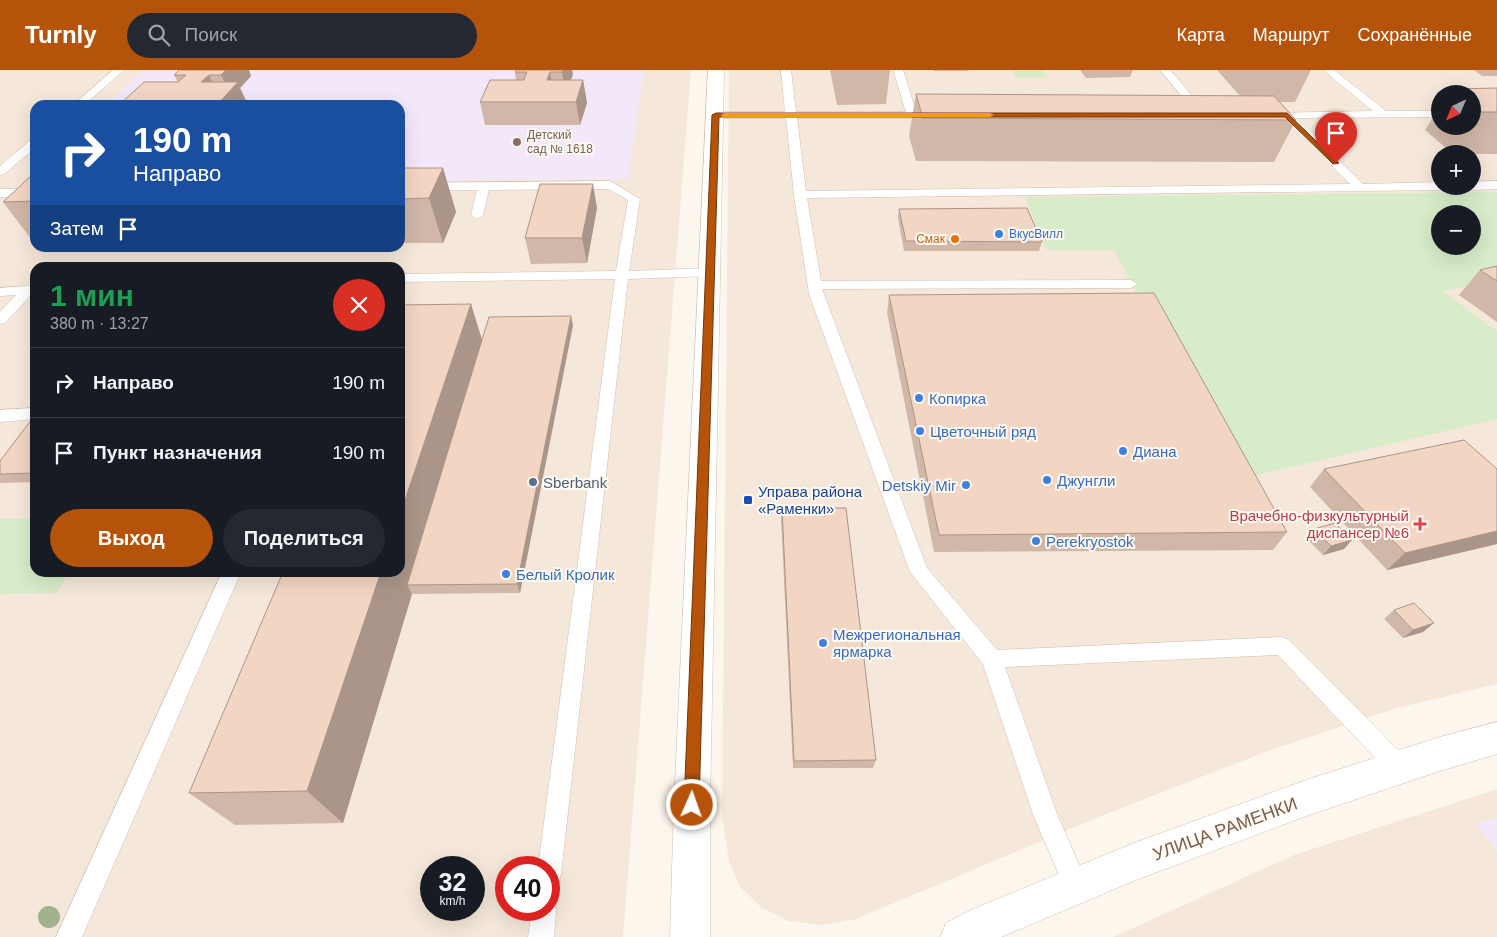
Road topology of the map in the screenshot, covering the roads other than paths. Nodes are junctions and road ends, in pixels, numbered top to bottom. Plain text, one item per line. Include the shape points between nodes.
1 (119, 70) edge
2 (716, 70) edge
3 (786, 70) edge
4 (898, 70) edge
5 (1166, 70) edge
6 (1328, 70) edge
7 (84, 100) edge
8 (1431, 114) edge
9 (716, 115) junction
10 (792, 115) junction
11 (912, 115) junction
12 (951, 115) edge
13 (1184, 115) edge
14 (1259, 115) edge
15 (1287, 115) junction
16 (1384, 115) junction
17 (30, 146) edge
18 (0, 172) edge
19 (484, 186) junction
20 (1431, 186) edge
21 (1481, 186) edge
22 (1497, 186) edge
23 (405, 187) edge
24 (1360, 187) junction
25 (0, 193) edge
26 (30, 193) edge
27 (800, 195) junction
28 (477, 215) dead end
29 (711, 272) junction
30 (622, 275) junction
31 (405, 278) edge
32 (1131, 284) dead end
33 (814, 285) junction
34 (30, 290) edge
35 (30, 291) edge
36 (0, 292) edge
37 (0, 320) edge
38 (30, 414) edge
39 (0, 416) edge
40 (230, 577) edge
41 (992, 659) junction
42 (1497, 738) edge
43 (1399, 767) junction
44 (551, 856) edge
45 (1077, 887) junction
46 (543, 921) edge
47 (979, 932) edge
48 (69, 937) edge
49 (541, 937) edge
50 (690, 937) edge

1 - 7 lane
2 - 9 street
3 - 10 lane
4 - 11 lane
5 - 13 lane via 1208,115
6 - 16 lane
8 - 16 lane
9 - 10 lane
9 - 29 street
10 - 11 lane
10 - 27 lane
11 - 12 lane
14 - 15 lane
15 - 16 lane
15 - 24 lane
17 - 18 lane
19 - 23 lane
19 - 28 lane
19 - 30 lane via 610,185 634,199
20 - 24 lane
21 - 22 lane
24 - 27 lane
25 - 26 lane
27 - 33 lane
29 - 30 lane
29 - 50 street
30 - 31 lane
30 - 44 lane
32 - 33 lane
33 - 41 lane via 919,572
34 - 36 lane
35 - 37 lane
38 - 39 lane
40 - 48 lane
41 - 43 lane via 1282,646
41 - 45 lane via 1046,817
42 - 43 street, УЛИЦА РАМЕНКИ
43 - 45 street, УЛИЦА РАМЕНКИ via 1134,862
45 - 47 street, УЛИЦА РАМЕНКИ
46 - 49 lane

